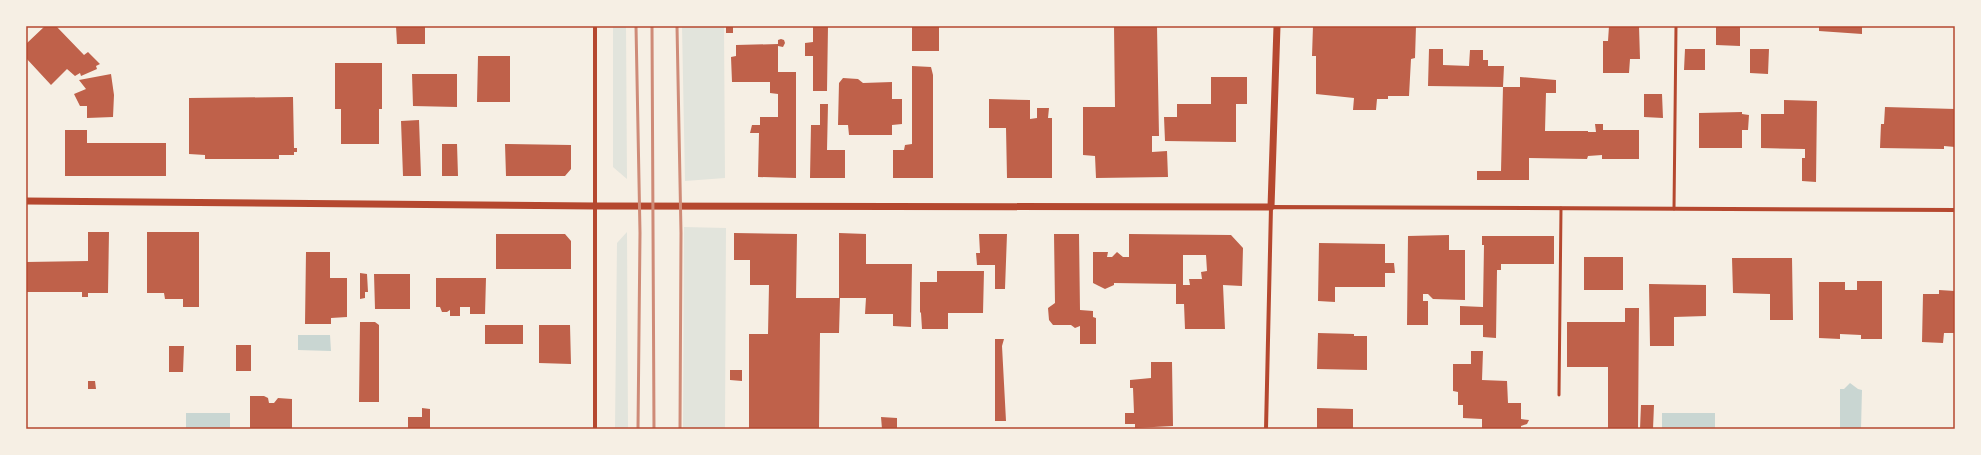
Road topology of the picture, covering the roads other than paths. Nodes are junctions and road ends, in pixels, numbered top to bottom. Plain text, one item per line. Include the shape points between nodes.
1 (595, 26) edge
2 (1277, 26) edge
3 (1676, 26) edge
4 (26, 201) edge
5 (595, 206) junction
6 (1271, 207) junction
7 (1561, 208) junction
8 (1674, 209) junction
9 (1955, 210) edge
10 (1559, 395) dead end
11 (595, 429) edge
12 (1266, 429) edge

1 - 5 street
2 - 6 street
3 - 8 lane
4 - 5 street
5 - 6 street
5 - 11 street
6 - 7 street
6 - 12 street
7 - 8 street
7 - 10 lane
8 - 9 street

